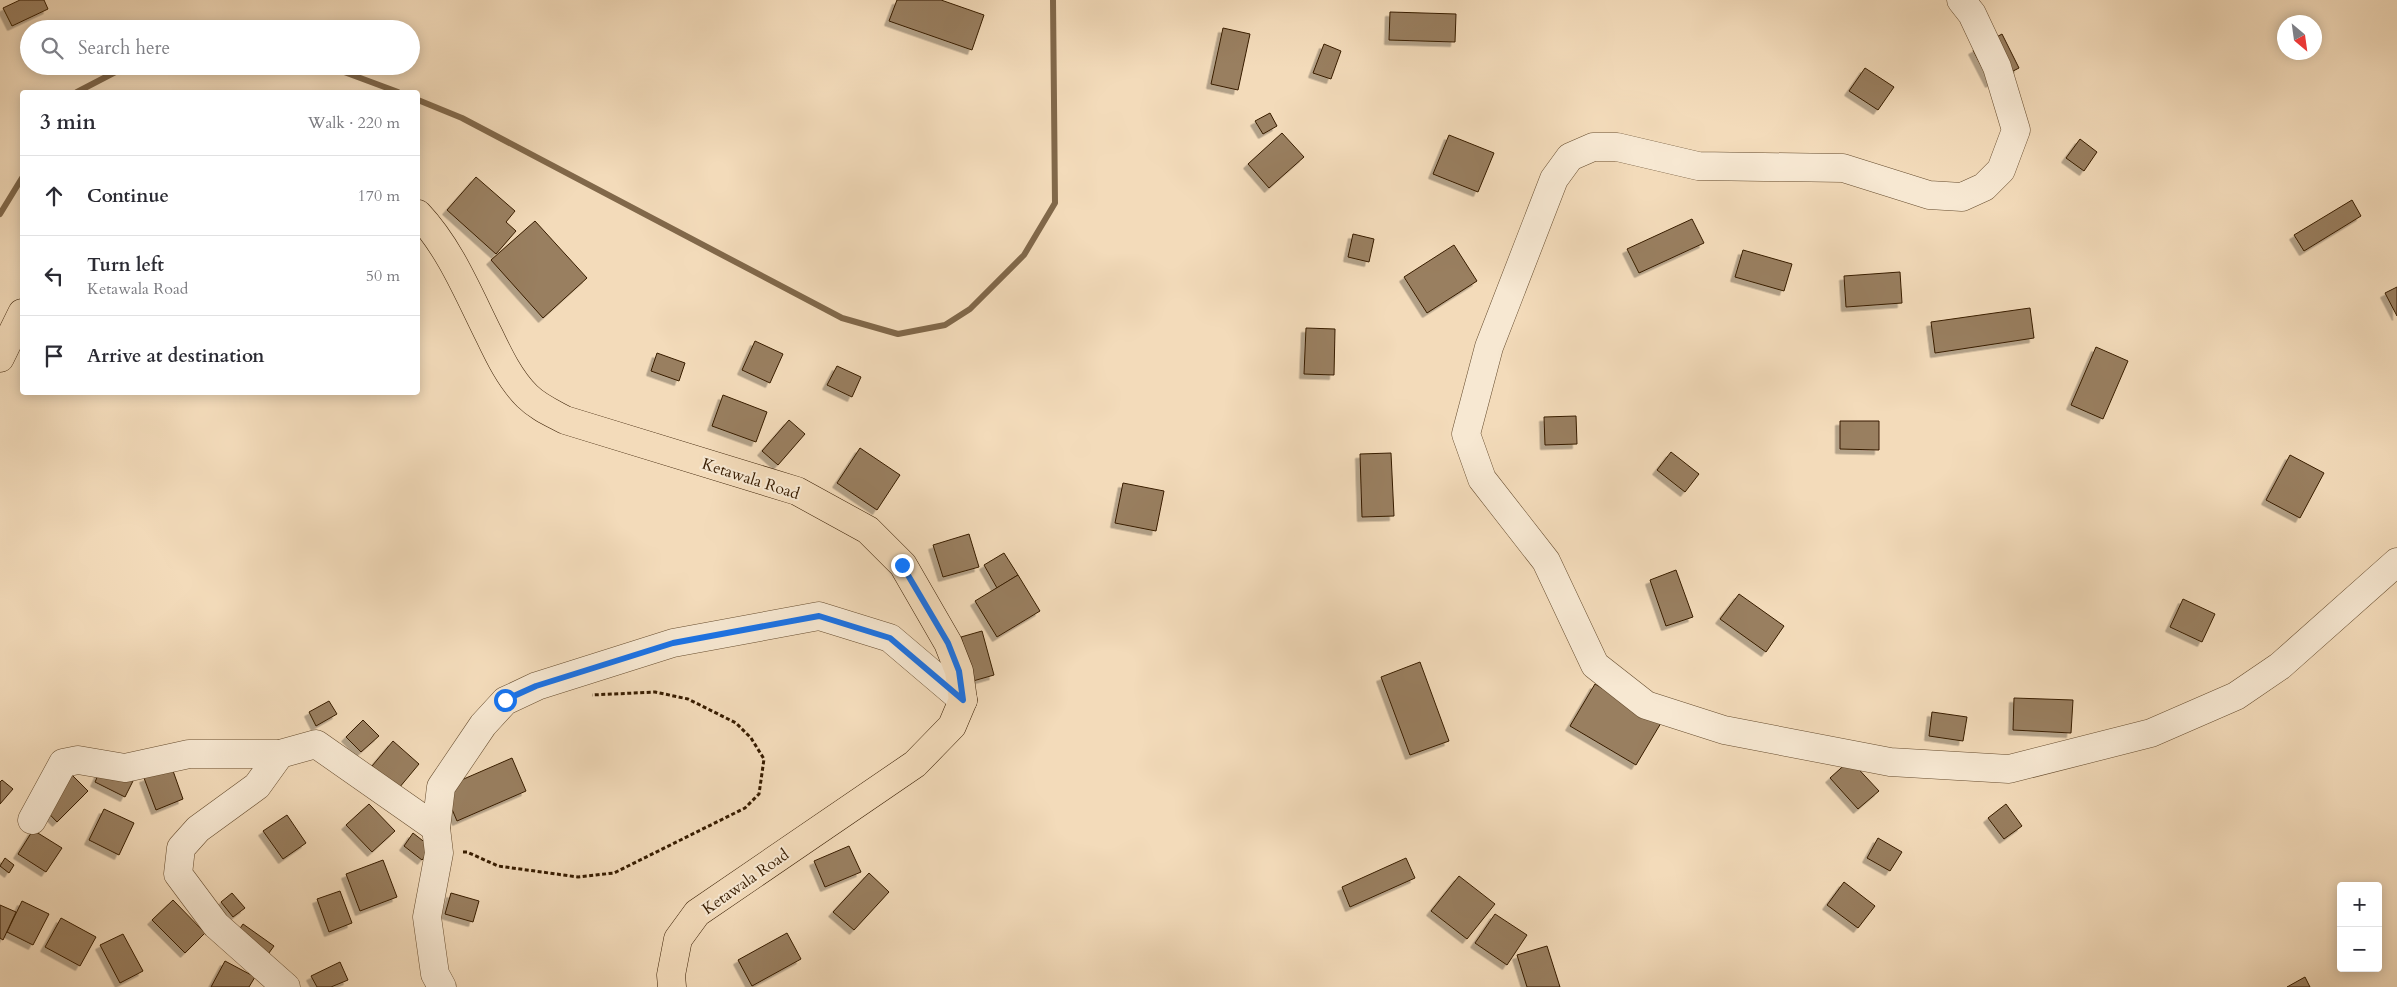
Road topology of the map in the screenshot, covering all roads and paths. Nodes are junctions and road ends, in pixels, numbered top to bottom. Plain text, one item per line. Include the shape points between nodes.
1 (1961, 0) edge
2 (420, 216) edge
3 (20, 317) edge
4 (0, 358) edge
5 (2397, 562) edge
6 (591, 695) dead end
7 (963, 700) junction
8 (280, 754) junction
9 (32, 820) dead end
10 (437, 840) junction
11 (286, 987) edge
12 (442, 987) edge
13 (672, 987) edge

1 - 5 street via 1972,14 1997,67 2016,130 2001,170 1984,187 1962,197 1929,195 1844,168 1698,166 1617,147 1593,147 1570,157 1554,179 1489,347 1466,434 1482,479 1546,561 1596,665 1646,706 1724,730 1890,762 2009,769 2151,733 2236,696 2280,666
2 - 7 main road, Ketawala Road via 452,260 512,378 543,409 566,420 797,491 868,530 902,565 948,643 959,671
3 - 4 main road
6 - 10 path via 655,692 688,699 736,723 751,738 764,759 759,794 745,808 614,873 578,877 498,866
7 - 10 street via 890,638 819,616 673,643 536,686 505,700 483,725 441,787
7 - 13 main road, Ketawala Road via 952,726 915,764 697,913 678,938
8 - 9 street via 189,754 125,768 78,760 63,763
8 - 10 street via 316,744
8 - 11 street via 257,786 198,829 180,848 178,874 216,925
10 - 12 street via 427,917 435,974

